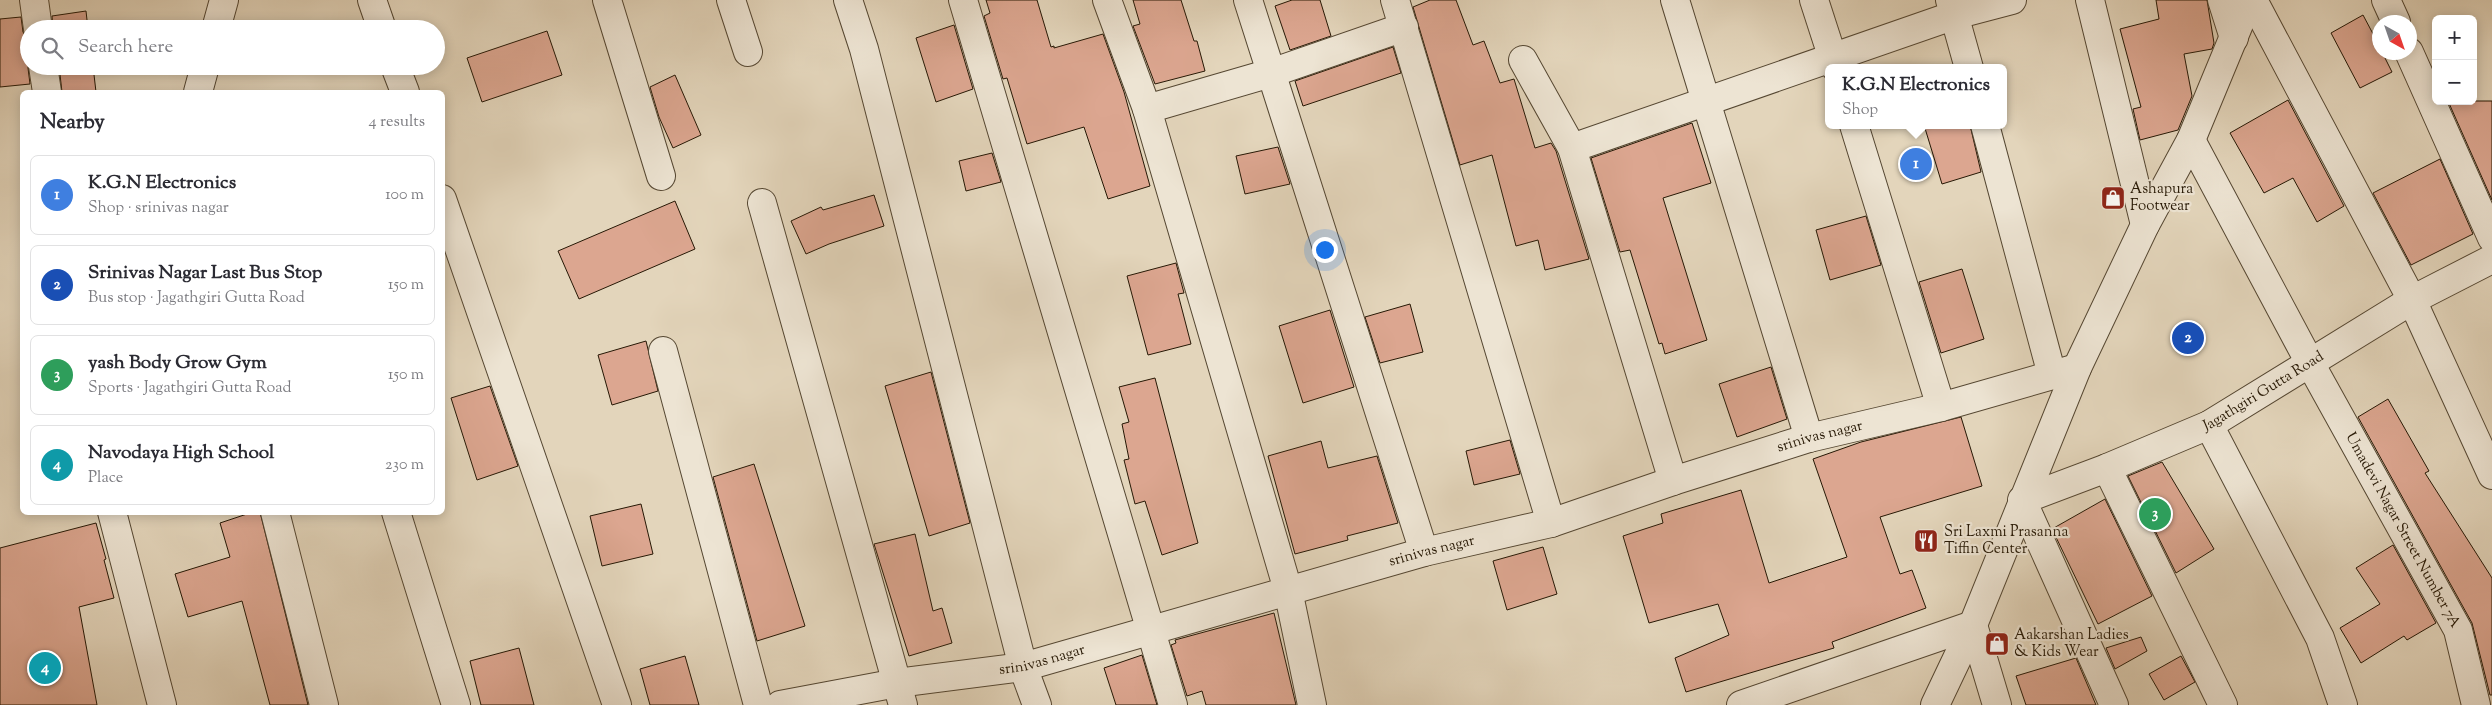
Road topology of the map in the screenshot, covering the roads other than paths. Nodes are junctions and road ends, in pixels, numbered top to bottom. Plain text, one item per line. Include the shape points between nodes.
1 (34, 0) edge
2 (224, 0) edge
3 (372, 0) edge
4 (607, 0) edge
5 (731, 0) edge
6 (848, 0) edge
7 (963, 0) edge
8 (1106, 0) edge
9 (1248, 0) edge
10 (1395, 0) edge
11 (1675, 0) edge
12 (1814, 0) edge
13 (2012, 0) edge
14 (2090, 0) edge
15 (2222, 0) edge
16 (2249, 0) edge
17 (2253, 0) edge
18 (2386, 0) edge
19 (1953, 8) edge
20 (2393, 15) edge
21 (37, 20) edge
22 (218, 20) edge
23 (379, 20) edge
24 (1404, 27) junction
25 (2234, 38) junction
26 (748, 52) dead end
27 (1523, 60) dead end
28 (2413, 60) edge
29 (1835, 63) edge
30 (1968, 64) edge
31 (1825, 66) edge
32 (1271, 73) junction
33 (44, 75) edge
34 (203, 75) edge
35 (398, 75) edge
36 (47, 90) edge
37 (199, 90) edge
38 (404, 90) edge
39 (1707, 100) junction
40 (1147, 109) junction
41 (1855, 129) edge
42 (1986, 129) edge
43 (2191, 140) junction
44 (1572, 148) junction
45 (661, 176) dead end
46 (762, 203) dead end
47 (445, 207) edge
48 (2145, 226) junction
49 (2492, 238) edge
50 (2492, 259) edge
51 (2412, 300) junction
52 (663, 351) dead end
53 (2310, 363) junction
54 (2077, 368) junction
55 (2052, 375) junction
56 (1941, 407) junction
57 (2209, 425) junction
58 (1809, 438) junction
59 (2107, 468) junction
60 (2492, 475) edge
61 (1673, 481) junction
62 (2022, 500) junction
63 (113, 515) edge
64 (276, 515) edge
65 (397, 515) edge
66 (1551, 523) junction
67 (1424, 552) junction
68 (1288, 590) junction
69 (1973, 625) junction
70 (1151, 632) junction
71 (1023, 667) junction
72 (900, 694) edge
73 (162, 705) edge
74 (324, 705) edge
75 (456, 705) edge
76 (617, 705) edge
77 (758, 705) edge
78 (780, 705) edge
79 (1037, 705) edge
80 (1173, 705) edge
81 (1312, 705) edge
82 (1741, 705) edge
83 (1935, 705) edge
84 (1997, 705) edge
85 (2114, 705) edge
86 (2223, 705) edge
87 (2343, 705) edge
88 (2476, 705) edge

1 - 21 street
2 - 22 street
3 - 23 street
4 - 45 street
5 - 26 street
6 - 71 street via 864,49
7 - 70 street
8 - 40 street
9 - 32 street
10 - 24 street
11 - 39 street
12 - 29 street
13 - 19 street
14 - 48 street
15 - 25 street
16 - 25 street
17 - 51 street
18 - 20 street
19 - 29 street
19 - 30 street
24 - 32 street
24 - 66 street
25 - 43 street
27 - 44 street
28 - 49 street
31 - 39 street
32 - 40 street
32 - 67 street
33 - 36 street
34 - 37 street
35 - 38 street
39 - 44 street
39 - 58 street
40 - 68 street
41 - 56 street
42 - 55 street
43 - 48 street
43 - 53 street, Umadevi Nagar Street Number 7A
44 - 61 street
46 - 72 street
47 - 76 street
48 - 54 street
50 - 51 street, Jagathgiri Gutta Road
51 - 53 street, Jagathgiri Gutta Road
51 - 60 street
52 - 77 street
53 - 57 street, Jagathgiri Gutta Road
53 - 88 street, Umadevi Nagar Street Number 7A via 2458,630
54 - 55 street, srinivas nagar
54 - 62 street
55 - 56 street, srinivas nagar
56 - 58 street, srinivas nagar
57 - 59 street, Jagathgiri Gutta Road
57 - 87 street via 2320,638
58 - 61 street, srinivas nagar
59 - 62 street, Jagathgiri Gutta Road
59 - 86 street
61 - 66 street, srinivas nagar
62 - 69 street
62 - 85 street
63 - 73 street
64 - 74 street
65 - 75 street
66 - 67 street, srinivas nagar
67 - 68 street, srinivas nagar
68 - 70 street, srinivas nagar
68 - 81 street
69 - 82 street
69 - 83 street
69 - 84 street
70 - 71 street, srinivas nagar
70 - 80 street
71 - 72 street, srinivas nagar
71 - 79 street
72 - 78 street, srinivas nagar

